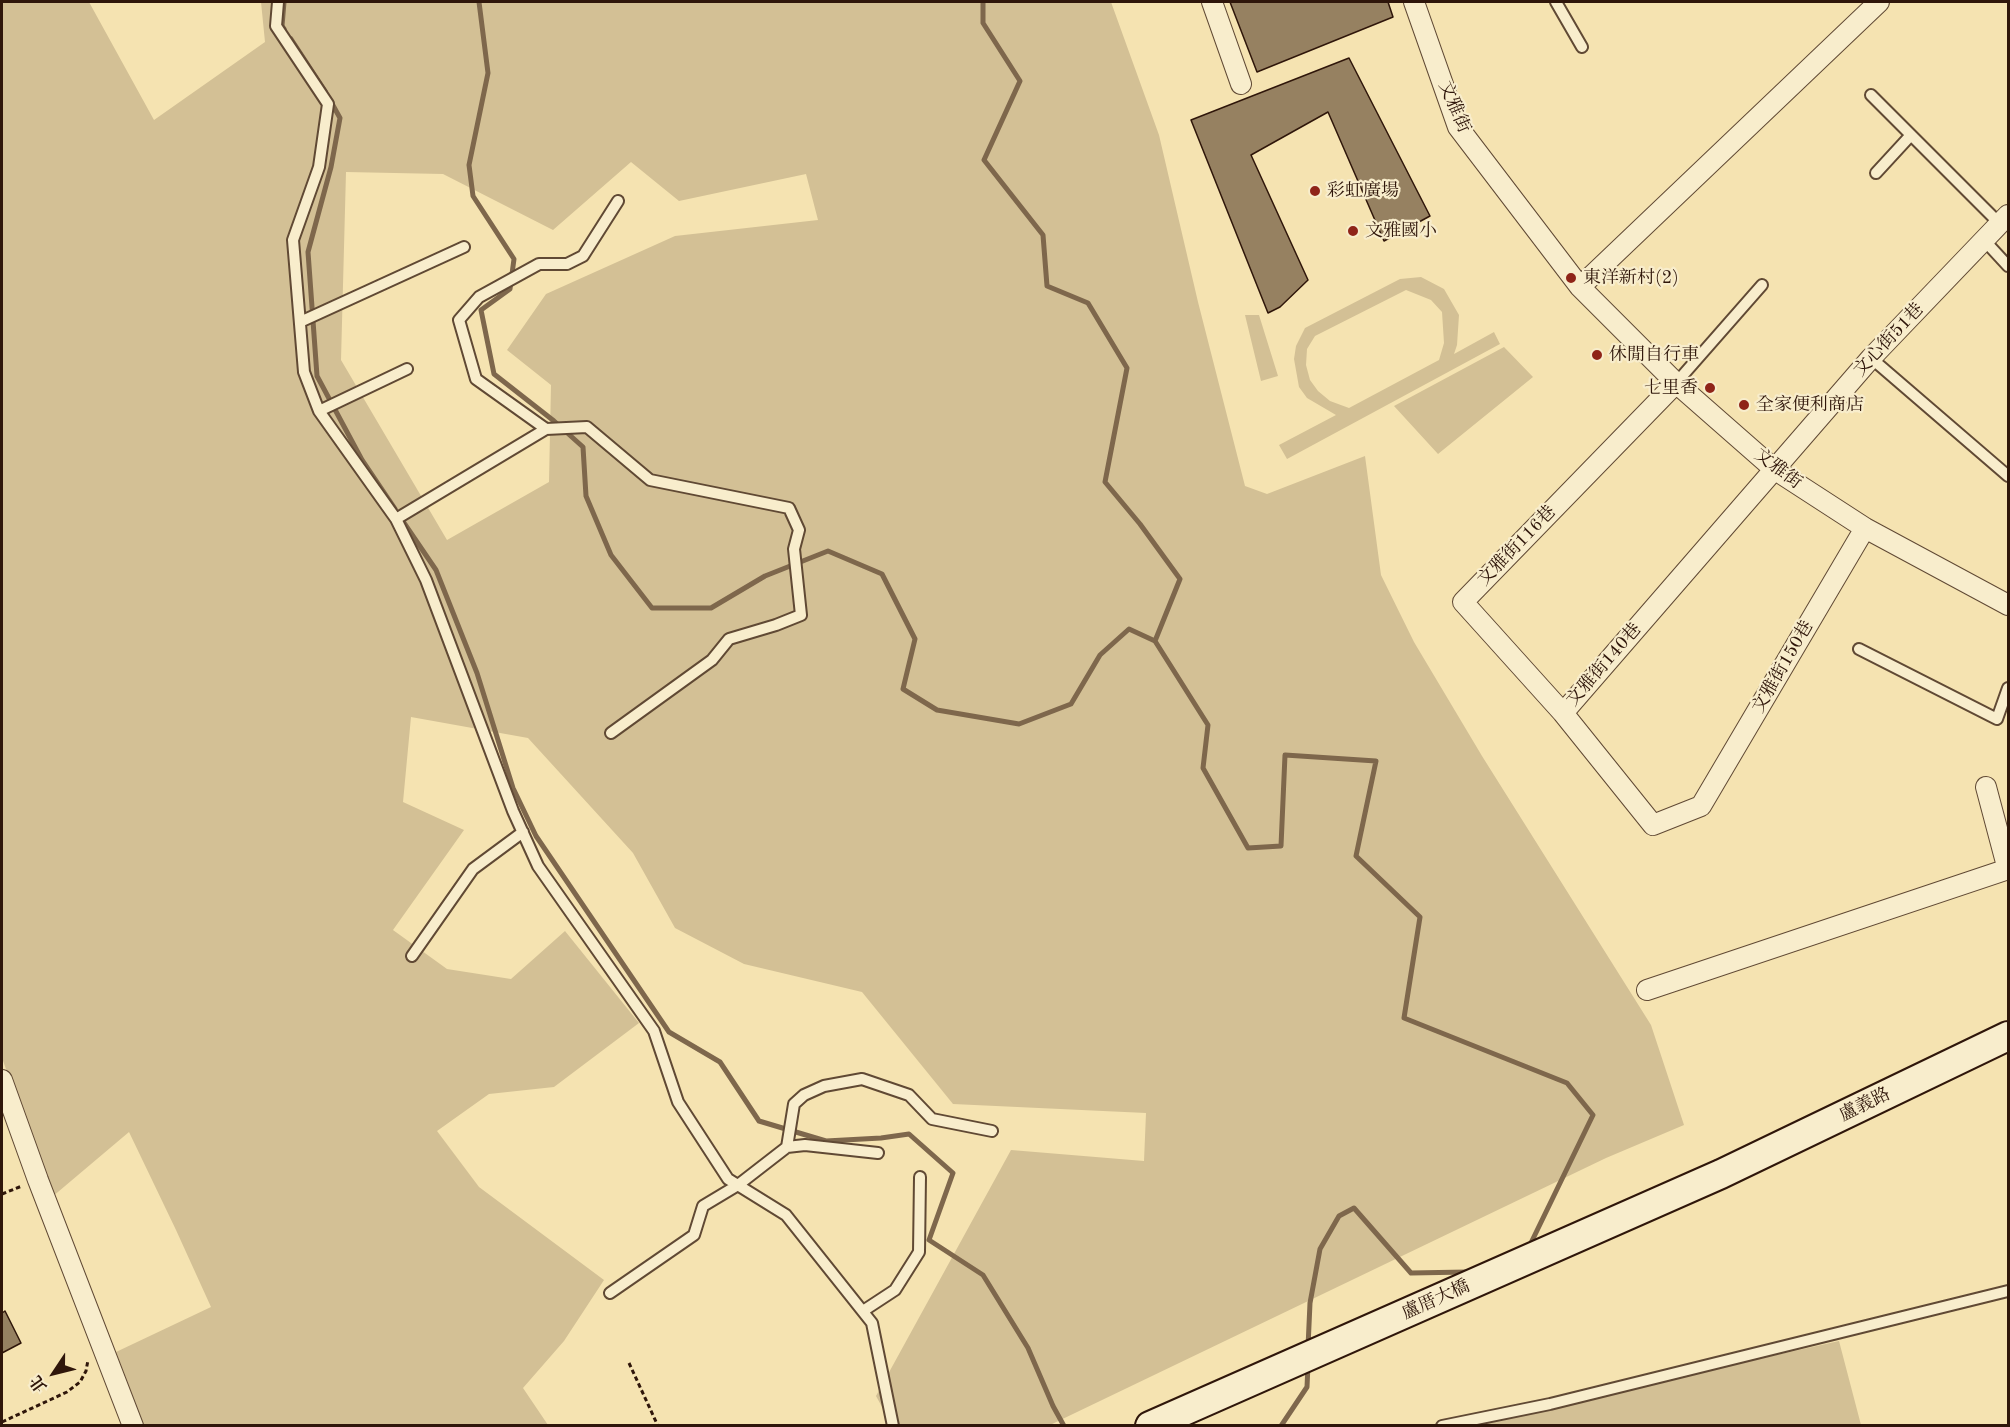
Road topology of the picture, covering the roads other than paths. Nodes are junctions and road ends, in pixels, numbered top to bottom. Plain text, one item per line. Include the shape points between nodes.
1 (278, 2) edge
2 (1212, 2) edge
3 (1414, 2) edge
4 (1556, 2) edge
5 (1880, 2) edge
6 (1582, 47) dead end
7 (1241, 84) dead end
8 (1871, 95) dead end
9 (1911, 135) junction
10 (1876, 173) dead end
11 (618, 201) dead end
12 (2004, 220) edge
13 (1984, 240) junction
14 (464, 247) dead end
15 (2008, 266) edge
16 (1762, 285) dead end
17 (1580, 287) junction
18 (302, 321) junction
19 (1871, 358) junction
20 (406, 369) dead end
21 (1676, 383) junction
22 (322, 410) junction
23 (549, 429) junction
24 (1774, 469) junction
25 (2008, 476) edge
26 (396, 519) junction
27 (1865, 528) junction
28 (2008, 605) edge
29 (1859, 648) dead end
30 (2008, 688) edge
31 (1563, 712) junction
32 (611, 733) dead end
33 (1986, 786) dead end
34 (1701, 806) joint
35 (523, 832) junction
36 (2008, 869) edge
37 (412, 956) dead end
38 (1647, 990) dead end
39 (2008, 1036) edge
40 (2, 1080) edge
41 (992, 1131) dead end
42 (788, 1143) junction
43 (878, 1153) dead end
44 (1721, 1174) joint
45 (920, 1177) dead end
46 (738, 1185) junction
47 (2008, 1291) edge
48 (610, 1293) dead end
49 (862, 1311) junction
50 (133, 1425) edge
51 (893, 1425) edge
52 (1150, 1425) edge
53 (1442, 1425) edge

1 - 18 lane via 276,26 328,104 319,167 293,240
2 - 7 street
3 - 17 street, 文雅街 via 1458,127
4 - 6 lane
5 - 17 street
8 - 9 lane
9 - 10 lane
9 - 12 lane
11 - 23 lane via 583,256 567,264 539,264 479,297 459,320 476,379
12 - 13 street, 文心街51巷
13 - 15 lane
13 - 19 street, 文心街51巷
14 - 18 lane
16 - 21 lane
17 - 21 street, 文雅街
18 - 22 lane via 304,372
19 - 24 street, 文心街51巷
19 - 25 lane
20 - 22 lane
21 - 24 street, 文雅街
21 - 31 street, 文雅街116巷 via 1463,602
22 - 26 lane
23 - 26 lane
23 - 32 lane via 587,427 650,480 789,507 799,530 794,556 801,615 729,639 712,660
24 - 27 street, 文雅街
24 - 31 street, 文雅街140巷
26 - 35 lane via 426,580
27 - 28 street, 文雅街
27 - 34 street, 文雅街150巷
29 - 30 lane via 1996,719
31 - 34 street, 文雅街140巷 via 1653,825
33 - 36 street
35 - 37 lane via 473,869
35 - 46 lane via 538,866 654,1031 678,1102 728,1179
36 - 38 street
39 - 44 street, 盧義路
40 - 50 street
41 - 42 lane via 932,1119 909,1095 862,1079 824,1086 804,1095 794,1104
42 - 43 lane
42 - 46 lane
44 - 52 street, 盧厝大橋
45 - 49 lane via 919,1252 895,1290
46 - 48 lane via 703,1206 694,1235
46 - 49 lane via 786,1215
47 - 53 lane via 1562,1401
49 - 51 lane via 872,1323

